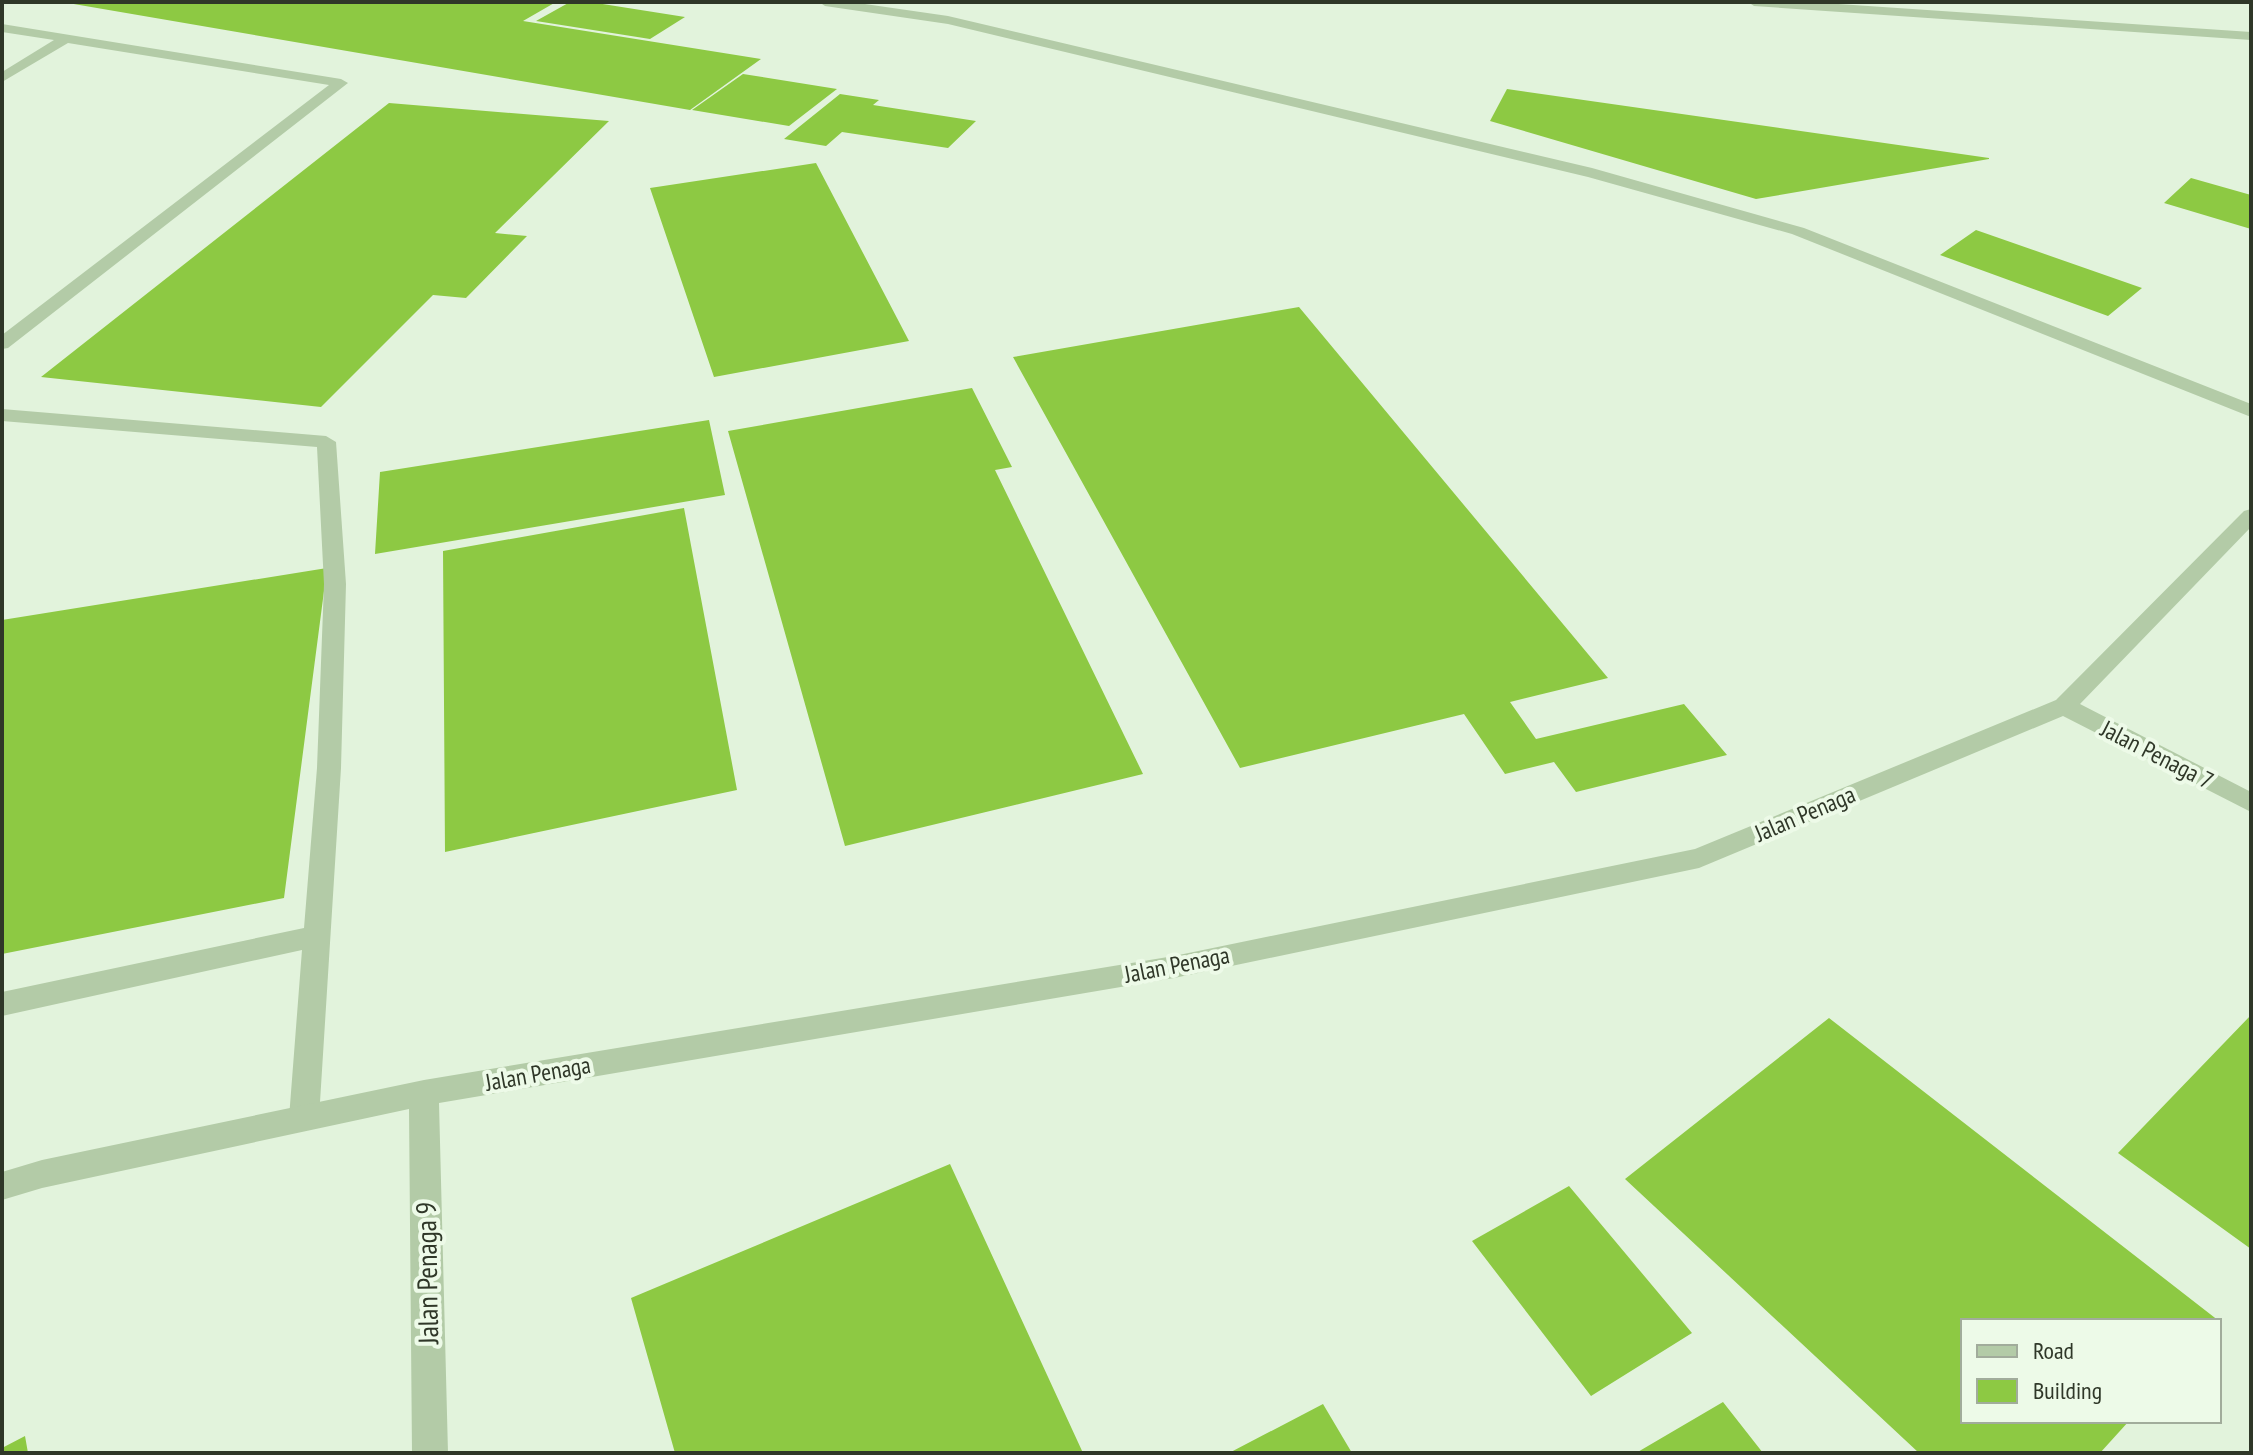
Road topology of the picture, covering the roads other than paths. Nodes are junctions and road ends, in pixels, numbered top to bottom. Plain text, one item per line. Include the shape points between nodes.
1 (825, 2) edge
2 (1754, 2) edge
3 (2, 28) edge
4 (2251, 36) edge
5 (67, 38) junction
6 (2, 78) edge
7 (2, 344) edge
8 (2251, 411) edge
9 (2, 415) edge
10 (2251, 515) edge
11 (2064, 706) junction
12 (2251, 803) edge
13 (317, 936) junction
14 (2, 1004) edge
15 (424, 1093) junction
16 (304, 1118) junction
17 (2, 1186) edge
18 (430, 1453) edge

1 - 8 street via 948,20 1737,212 1798,231
2 - 4 street
3 - 5 street
5 - 6 street
5 - 7 street via 341,83
9 - 13 street via 326,442 335,584
10 - 11 street, Jalan Penaga
11 - 12 street, Jalan Penaga 7
11 - 15 street, Jalan Penaga via 1699,858 1174,967
13 - 14 street
13 - 16 street
15 - 16 street, Jalan Penaga
15 - 18 street, Jalan Penaga 9
16 - 17 street, Jalan Penaga

